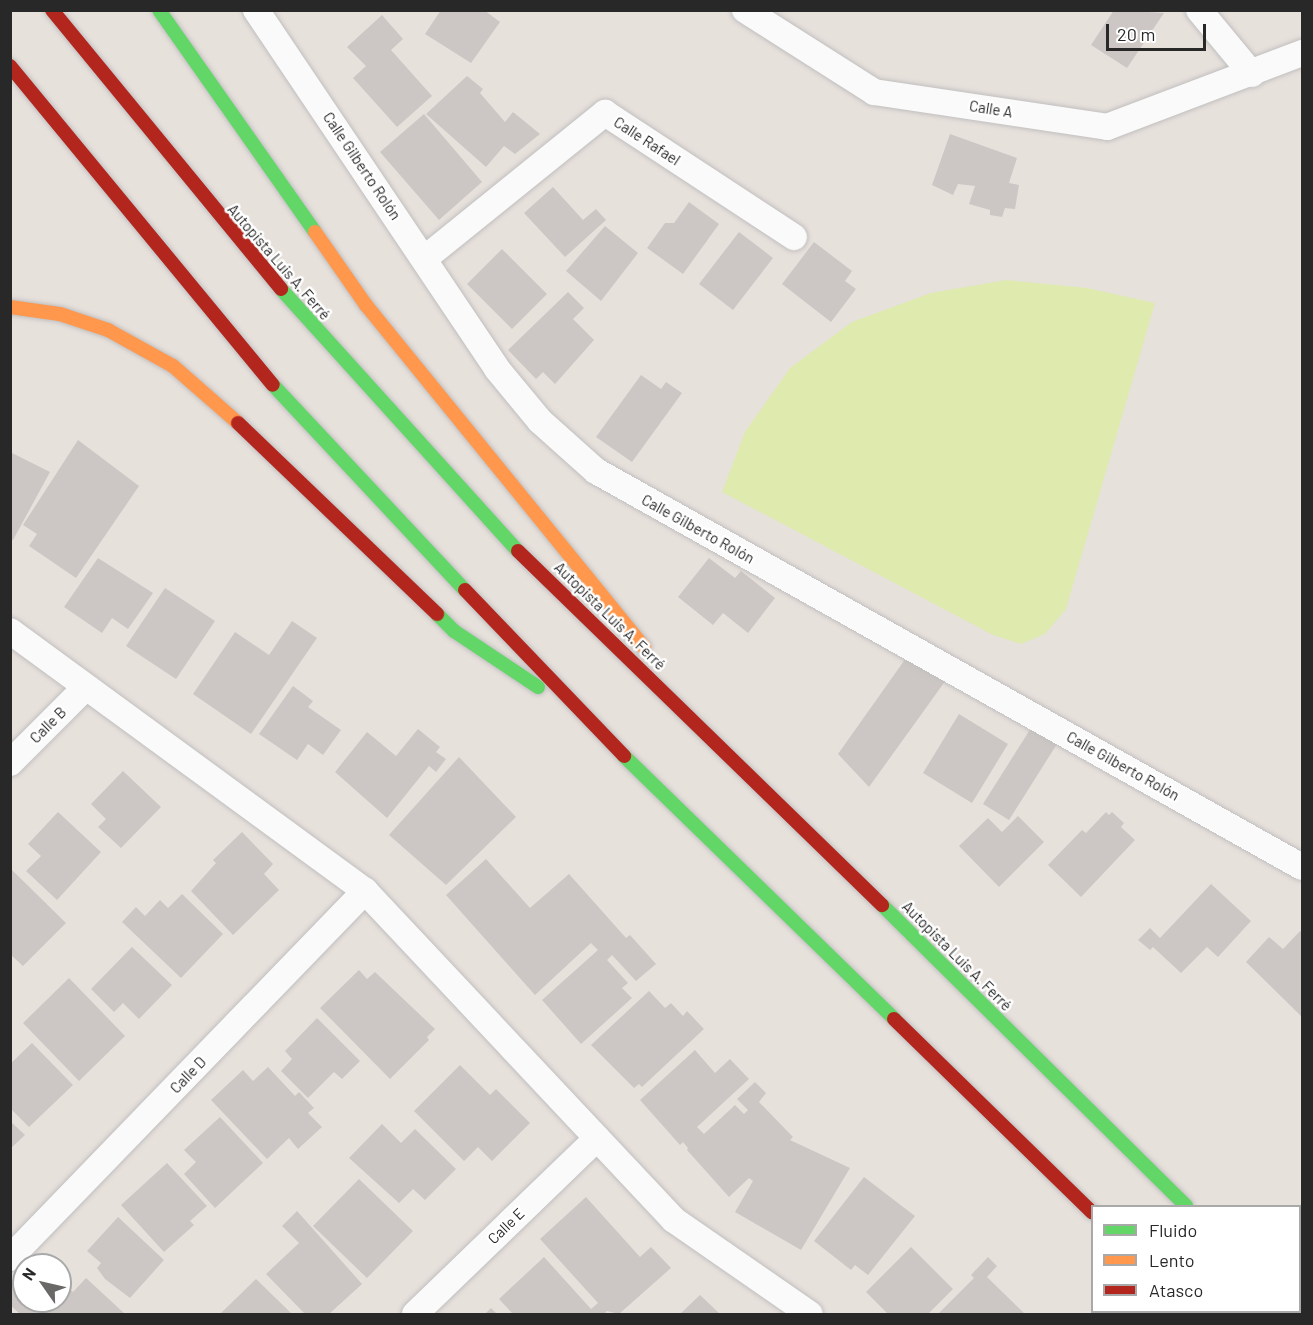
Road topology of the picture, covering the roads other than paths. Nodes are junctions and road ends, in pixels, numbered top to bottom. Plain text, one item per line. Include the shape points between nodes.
1 (52, 10) edge
2 (159, 10) edge
3 (256, 10) edge
4 (745, 10) edge
5 (1199, 10) edge
6 (774, 19) edge
7 (1302, 53) edge
8 (10, 66) edge
9 (1252, 74) junction
10 (794, 237) dead end
11 (424, 259) junction
12 (10, 307) edge
13 (10, 631) edge
14 (651, 656) dead end
15 (667, 675) dead end
16 (85, 688) junction
17 (585, 718) junction
18 (734, 758) junction
19 (10, 763) edge
20 (1302, 867) edge
21 (365, 891) junction
22 (597, 1137) junction
23 (1185, 1205) edge
24 (1091, 1211) edge
25 (10, 1258) edge
26 (415, 1314) edge
27 (810, 1314) edge

1 - 18 highway, Autopista Luis A. Ferré via 202,197 420,445 509,542
2 - 14 highway via 366,305
3 - 11 street, Calle Gilberto Rolón
4 - 6 street, Calle A
5 - 9 street
6 - 9 street, Calle A via 874,92 1107,127
7 - 9 street, Calle A
8 - 17 highway via 250,362
10 - 11 street, Calle Rafael via 605,113
11 - 20 street, Calle Gilberto Rolón via 497,369 540,421 596,471
12 - 17 highway via 60,314 108,330 173,366 211,397 454,631
13 - 16 street
15 - 18 highway
16 - 19 street, Calle B
16 - 21 street
17 - 24 highway
18 - 23 highway, Autopista Luis A. Ferré
21 - 22 street
21 - 25 street, Calle D
22 - 26 street, Calle E
22 - 27 street via 674,1220

